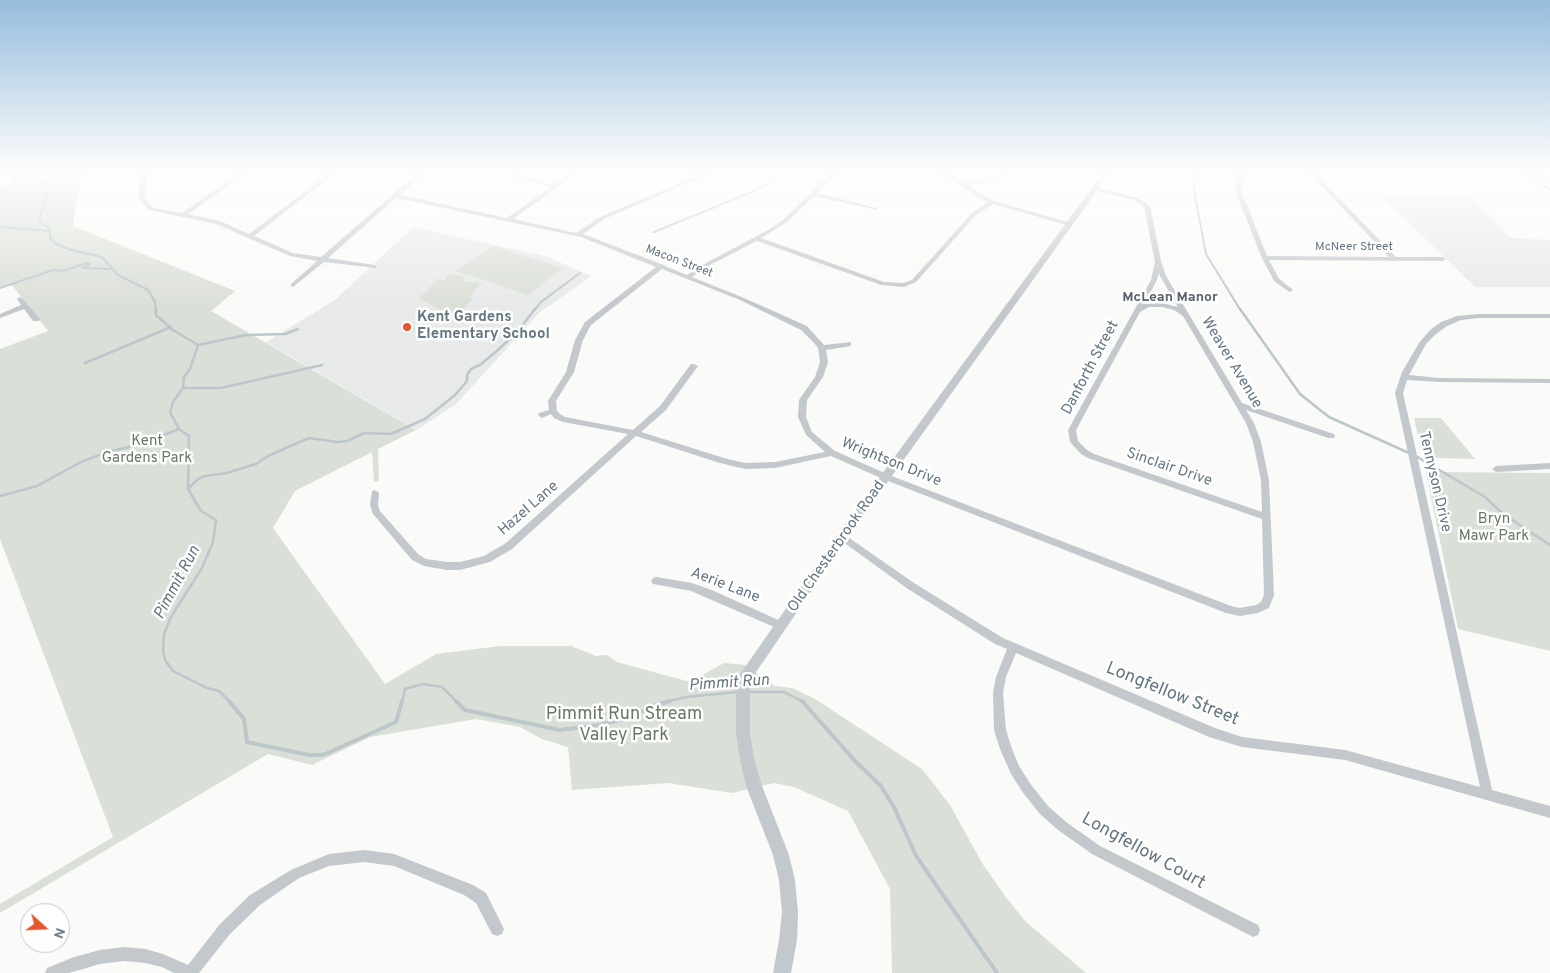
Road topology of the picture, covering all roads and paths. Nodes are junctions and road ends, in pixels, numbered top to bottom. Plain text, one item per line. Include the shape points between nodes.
1 (178, 215) edge
2 (277, 215) edge
3 (373, 215) edge
4 (486, 215) edge
5 (515, 215) edge
6 (608, 215) edge
7 (790, 215) edge
8 (973, 215) edge
9 (1039, 215) edge
10 (1075, 215) edge
11 (1149, 215) edge
12 (1248, 215) edge
13 (1353, 215) edge
14 (182, 216) joint
15 (508, 220) junction
16 (1069, 224) junction
17 (577, 235) junction
18 (250, 236) junction
19 (758, 239) junction
20 (1265, 258) junction
21 (1395, 259) junction
22 (322, 260) junction
23 (1158, 260) junction
24 (1443, 260) dead end
25 (662, 266) junction
26 (374, 267) dead end
27 (688, 277) junction
28 (292, 285) dead end
29 (1290, 290) dead end
30 (20, 299) dead end
31 (26, 306) junction
32 (1138, 310) junction
33 (0, 316) edge
34 (1187, 316) junction
35 (1550, 316) edge
36 (36, 319) dead end
37 (848, 344) dead end
38 (822, 348) junction
39 (694, 366) dead end
40 (1404, 377) junction
41 (1550, 381) edge
42 (1242, 406) junction
43 (553, 411) junction
44 (542, 416) dead end
45 (635, 433) junction
46 (1072, 434) joint
47 (1331, 436) dead end
48 (832, 453) junction
49 (1550, 466) edge
50 (1496, 469) dead end
51 (886, 477) junction
52 (375, 493) dead end
53 (1267, 517) junction
54 (842, 537) junction
55 (656, 581) dead end
56 (1269, 595) joint
57 (781, 626) junction
58 (1012, 648) junction
59 (743, 680) joint
60 (1487, 794) junction
61 (1550, 812) edge
62 (498, 930) dead end
63 (1253, 930) dead end
64 (52, 973) edge
65 (189, 973) edge
66 (782, 973) edge

1 - 14 street
2 - 18 street
3 - 22 street
4 - 15 street, Macon Street
5 - 15 street
6 - 17 street
7 - 19 street
8 - 19 street via 914,281 904,285 883,284
9 - 16 street
10 - 16 street, Old Chesterbrook Road
11 - 23 street, Weaver Avenue
12 - 20 street
13 - 21 street
14 - 18 street via 218,222
15 - 17 street, Macon Street
16 - 51 street, Old Chesterbrook Road
17 - 25 street, Macon Street
18 - 22 street via 284,253
19 - 27 street
20 - 21 street, McNeer Street
20 - 29 street via 1276,280
21 - 24 street, McNeer Street
22 - 26 street
22 - 28 street
23 - 32 street, Danforth Street via 1154,280
23 - 34 street, Weaver Avenue via 1163,276
25 - 27 street, Macon Street
25 - 43 street via 588,324 570,372 552,401
27 - 38 street, Macon Street via 796,324 810,333
30 - 31 street
31 - 33 street
31 - 36 street
32 - 34 street via 1148,305 1162,305
32 - 46 street, Danforth Street
34 - 42 street, Weaver Avenue
35 - 40 street, Tennyson Drive via 1479,316 1448,322 1426,339
37 - 38 street
38 - 48 street via 822,370 803,400 802,417 809,433
39 - 45 street, Hazel Lane via 663,408
40 - 41 street
40 - 60 street, Tennyson Drive via 1400,397
42 - 47 street
42 - 53 street, Weaver Avenue via 1262,461
43 - 44 street
43 - 45 street, Wrightson Drive via 563,419
45 - 48 street, Wrightson Drive via 745,466 774,466
45 - 52 street, Hazel Lane via 509,546 474,563 436,565 415,557 376,512
46 - 53 street, Sinclair Drive via 1078,447 1091,456
48 - 51 street, Wrightson Drive
49 - 50 street
51 - 54 street, Old Chesterbrook Road
51 - 56 street, Wrightson Drive via 1230,610 1258,609 1265,605
53 - 56 street, Weaver Avenue
54 - 57 street, Old Chesterbrook Road
54 - 58 street, Longfellow Street via 942,607
55 - 57 street, Aerie Lane via 711,594
57 - 59 street, Old Chesterbrook Road
58 - 60 street, Longfellow Street via 1221,736 1242,742 1345,755
58 - 63 street, Longfellow Court via 998,693 1000,730 1015,770 1044,810 1096,850
59 - 66 street, Old Chesterbrook Road via 743,733 752,777 787,880 789,922
60 - 61 street, Longfellow Street
62 - 65 street via 481,898 468,890 394,860 364,856 329,860 295,874 254,900
64 - 65 street via 92,959 124,954 163,961

